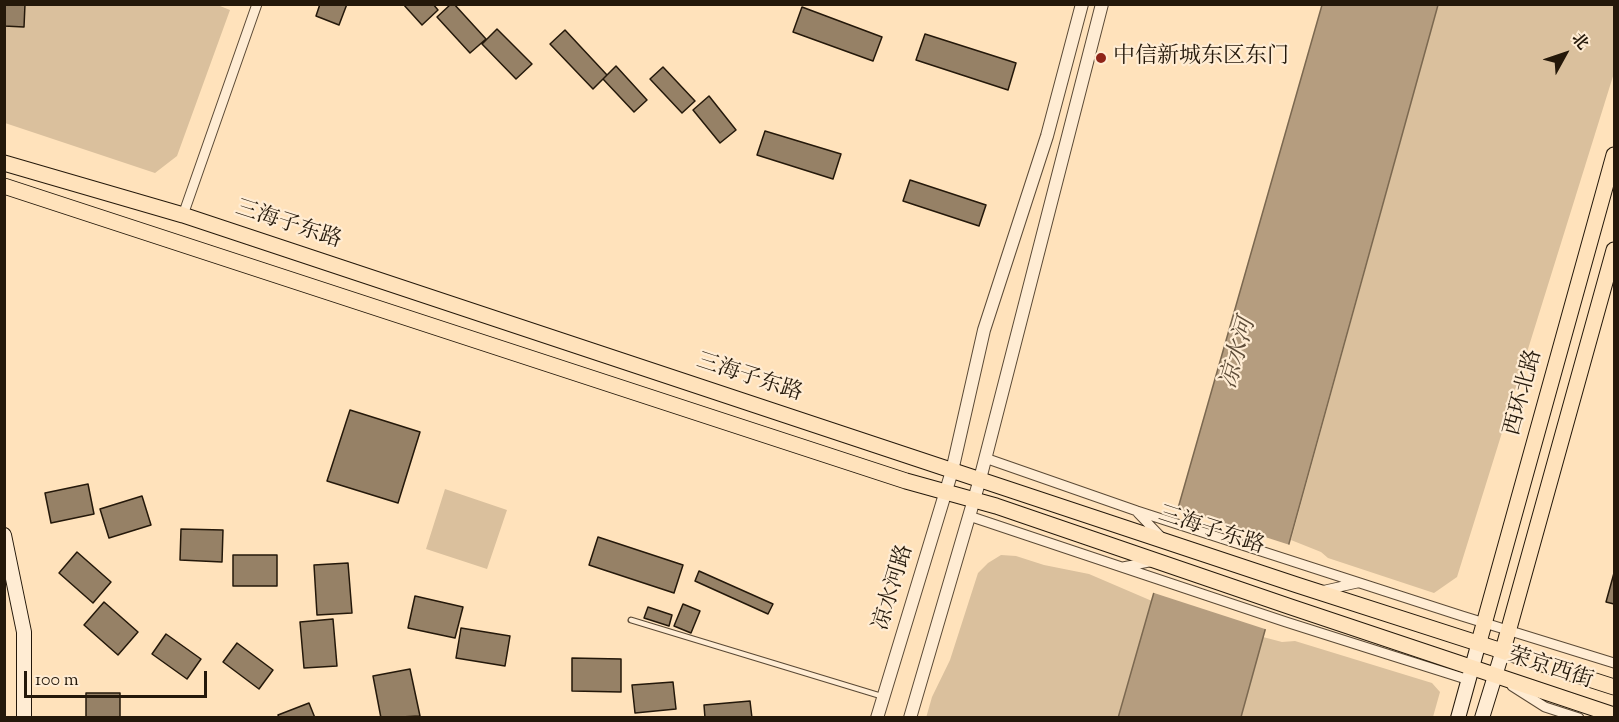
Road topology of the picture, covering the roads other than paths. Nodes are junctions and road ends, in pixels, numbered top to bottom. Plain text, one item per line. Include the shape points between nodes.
1 (258, 4) edge
2 (1082, 4) edge
3 (1102, 4) edge
4 (1614, 155) edge
5 (4, 163) edge
6 (4, 186) edge
7 (183, 215) junction
8 (1614, 250) edge
9 (985, 458) junction
10 (952, 471) junction
11 (980, 479) junction
12 (946, 492) junction
13 (974, 500) junction
14 (969, 516) junction
15 (1146, 523) junction
16 (4, 535) edge
17 (1129, 564) junction
18 (1360, 582) junction
19 (1320, 592) junction
20 (1288, 615) junction
21 (631, 620) dead end
22 (1485, 622) junction
23 (1347, 626) junction
24 (1309, 629) junction
25 (1508, 629) junction
26 (1479, 642) junction
27 (1503, 651) junction
28 (1614, 663) edge
29 (1471, 674) junction
30 (1494, 675) junction
31 (1614, 687) edge
32 (884, 697) junction
33 (1614, 715) edge
34 (24, 717) edge
35 (877, 717) edge
36 (910, 717) edge
37 (1458, 717) edge
38 (1482, 717) edge
39 (1579, 717) edge

1 - 7 street
2 - 10 street, 凉水河路 via 1047,136 984,330
3 - 9 street
4 - 22 main road, 西环北路
5 - 7 main road, 三海子东路
6 - 12 main road, 三海子东路
7 - 10 main road, 三海子东路
8 - 25 main road
9 - 11 street
9 - 15 street via 1137,511
10 - 11 main road, 三海子东路
10 - 12 street, 凉水河路
11 - 13 street
11 - 15 main road, 三海子东路
12 - 13 main road, 三海子东路
12 - 32 street, 凉水河路
13 - 14 street
13 - 17 main road, 三海子东路
14 - 17 street
14 - 36 street
15 - 18 street
15 - 19 main road, 三海子东路 via 1164,540
16 - 34 main road via 24,632
17 - 20 street
17 - 20 main road, 三海子东路 via 1156,561
18 - 19 street
18 - 22 street
19 - 26 main road, 三海子东路
20 - 23 main road, 三海子东路
20 - 24 street
21 - 32 lane
22 - 25 street
22 - 26 main road, 西环北路
23 - 24 street
23 - 29 main road, 三海子东路
24 - 29 street
25 - 27 main road
25 - 28 street
26 - 27 main road, 荣京西街
26 - 29 main road
27 - 30 main road
27 - 31 main road, 荣京西街
29 - 30 main road, 荣京西街
29 - 37 main road
30 - 33 main road, 荣京西街
30 - 38 main road
30 - 39 street via 1545,706
32 - 35 street, 凉水河路

